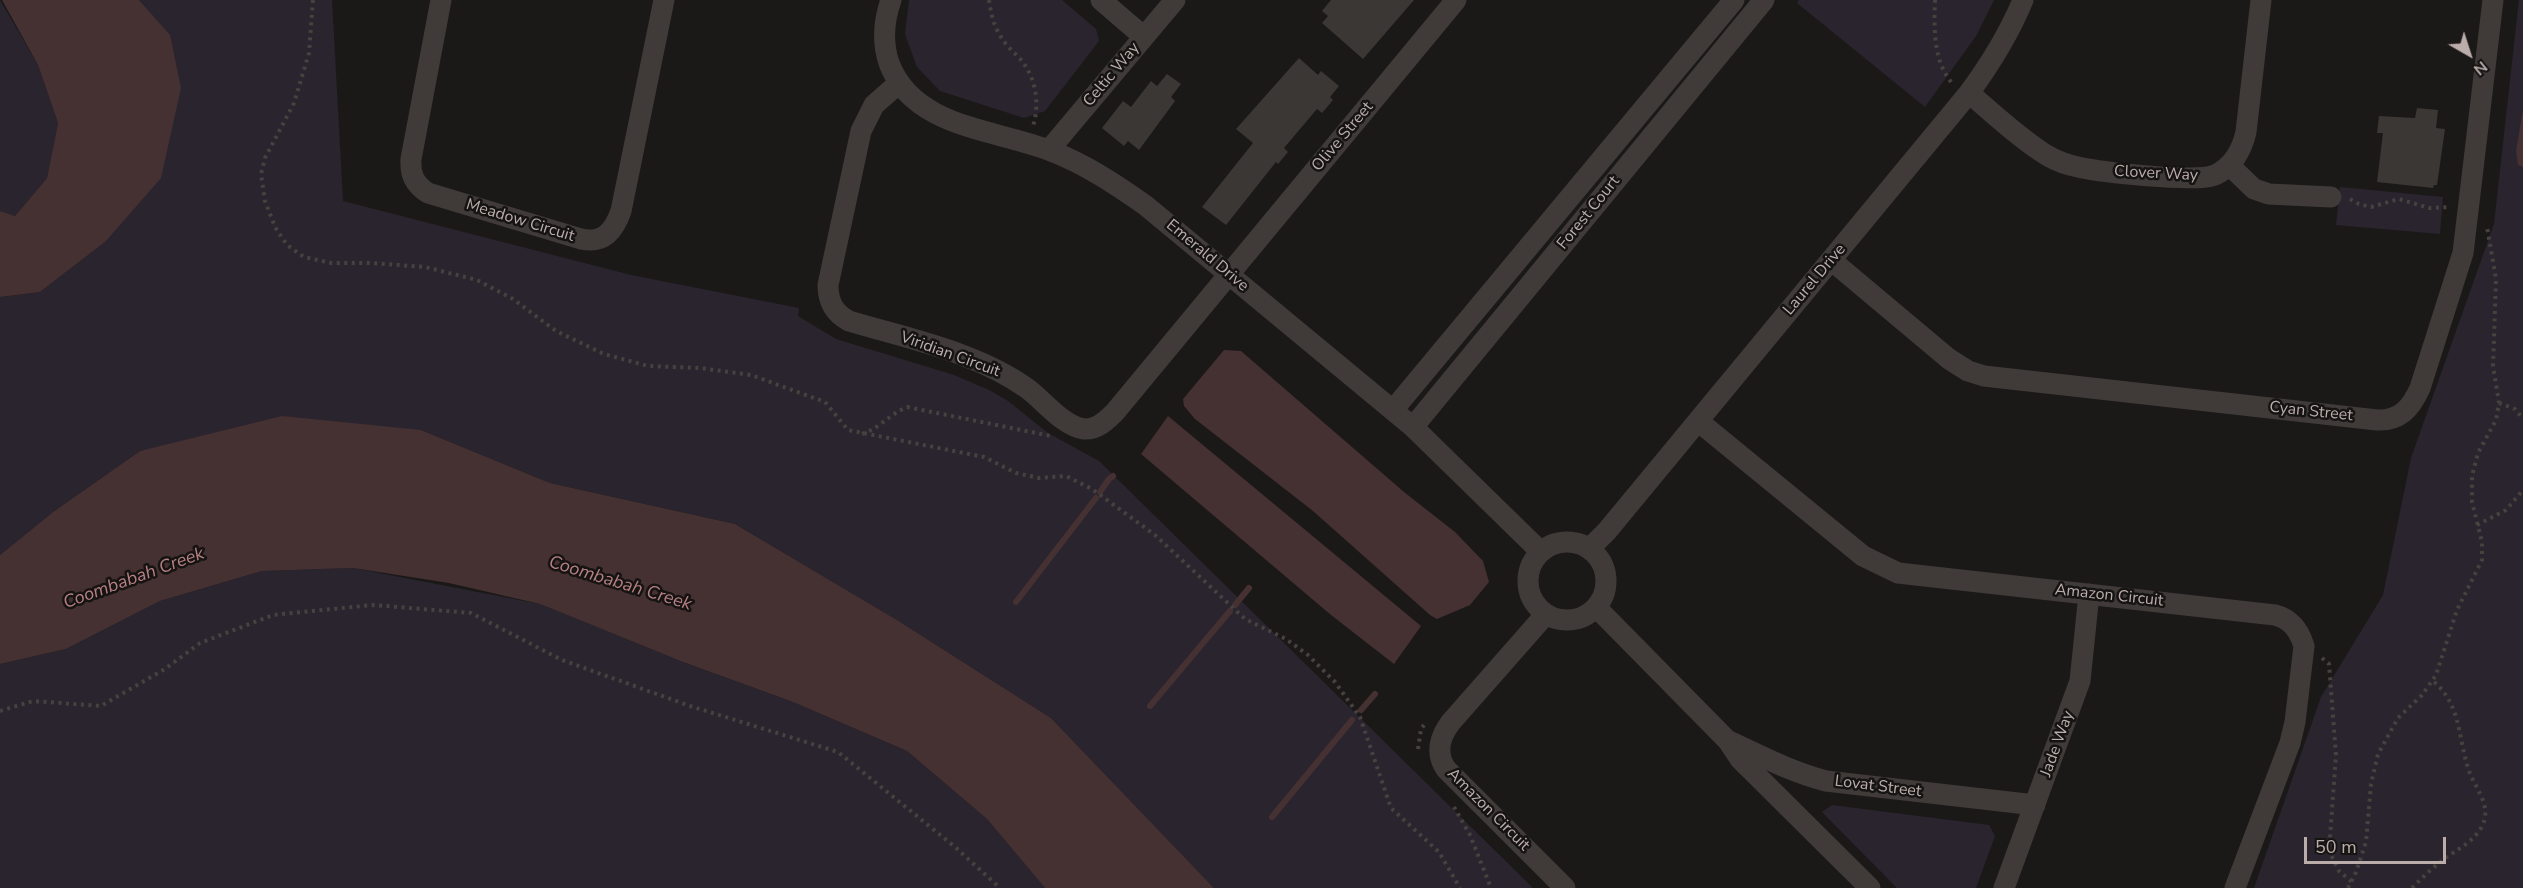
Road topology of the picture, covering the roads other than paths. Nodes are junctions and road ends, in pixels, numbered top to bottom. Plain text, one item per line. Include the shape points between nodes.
1 (441, 0) edge
2 (664, 0) edge
3 (891, 0) edge
4 (1101, 0) edge
5 (1174, 0) edge
6 (1456, 0) edge
7 (1734, 0) edge
8 (1764, 0) edge
9 (2023, 0) edge
10 (2261, 0) edge
11 (2493, 0) edge
12 (1144, 37) junction
13 (899, 83) junction
14 (1960, 88) junction
15 (1049, 150) junction
16 (2229, 165) junction
17 (2331, 197) road end
18 (1831, 261) junction
19 (1230, 274) junction
20 (1393, 410) junction
21 (1698, 421) junction
22 (1413, 427) junction
23 (1589, 549) junction
24 (1541, 552) junction
25 (2089, 594) junction
26 (1596, 607) junction
27 (1546, 614) junction
28 (1728, 741) junction
29 (2035, 805) junction
30 (1565, 888) edge
31 (1870, 888) edge
32 (2004, 888) edge
33 (2235, 888) edge

1 - 2 street, Meadow Circuit via 411,159 414,180 428,193 588,240 614,229 621,211
3 - 13 street, Emerald Drive via 885,39 888,59
4 - 12 street
5 - 12 street, Celtic Way
6 - 19 street, Olive Street
7 - 20 street, Forest Court
8 - 22 street, Forest Court
9 - 14 street, Laurel Drive via 1995,58
10 - 16 street via 2246,132
11 - 18 street, Cyan Street via 2463,253 2420,388 2409,408 2395,418 2365,419 1968,371
12 - 15 street, Celtic Way
13 - 15 street, Emerald Drive via 920,105 938,115
13 - 19 street, Viridian Circuit via 874,105 861,131 828,285 831,303 842,317 977,361 1015,381 1066,421 1083,429 1106,421 1115,412
14 - 16 street, Clover Way via 2048,156 2079,168 2194,178 2214,176
14 - 18 street, Laurel Drive
15 - 19 street, Emerald Drive via 1118,185
16 - 17 street via 2254,189 2269,194
18 - 21 street, Laurel Drive
19 - 20 street, Emerald Drive
20 - 22 street, Emerald Drive
21 - 23 street, Laurel Drive
21 - 25 street, Amazon Circuit via 1880,566 1914,576
22 - 24 street, Emerald Drive
23 - 24 street via 1571,542 1558,543
23 - 26 street via 1598,556 1606,582
24 - 27 street via 1530,569 1529,589
25 - 29 street, Jade Way via 2080,681
25 - 33 street, Amazon Circuit via 2275,615 2291,623 2301,637 2304,657 2290,743
26 - 27 street via 1572,619
26 - 28 street, Lovat Street
27 - 30 street, Amazon Circuit via 1451,722 1440,746 1446,769
28 - 29 street, Lovat Street via 1802,775 1826,781
28 - 31 street, Lovat Street via 1740,759
29 - 32 street, Jade Way

